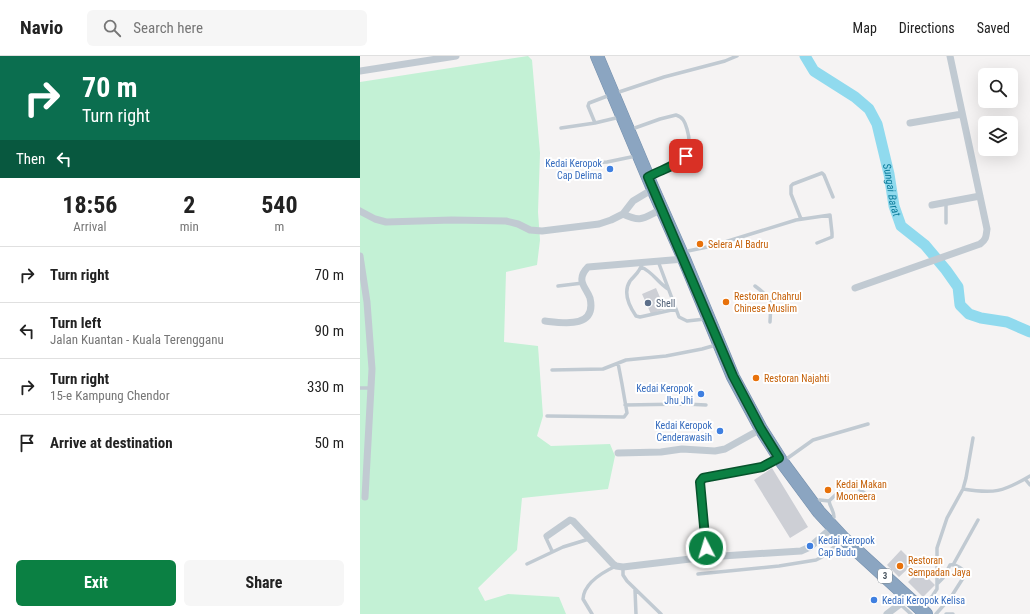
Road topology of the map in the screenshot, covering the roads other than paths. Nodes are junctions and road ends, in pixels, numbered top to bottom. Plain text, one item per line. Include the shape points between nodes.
1 (456, 56) edge
2 (597, 56) edge
3 (736, 56) edge
4 (950, 56) edge
5 (360, 71) edge
6 (613, 94) junction
7 (962, 114) junction
8 (623, 116) junction
9 (596, 123) junction
10 (910, 123) dead end
11 (561, 128) dead end
12 (629, 130) junction
13 (639, 155) junction
14 (578, 164) dead end
15 (648, 177) junction
16 (653, 189) junction
17 (980, 196) junction
18 (833, 197) dead end
19 (946, 202) junction
20 (932, 205) dead end
21 (662, 210) junction
22 (360, 211) edge
23 (623, 214) junction
24 (801, 219) junction
25 (946, 223) dead end
26 (818, 243) dead end
27 (360, 256) edge
28 (682, 256) junction
29 (658, 261) junction
30 (641, 265) junction
31 (583, 283) junction
32 (558, 286) dead end
33 (755, 286) dead end
34 (855, 288) dead end
35 (668, 289) junction
36 (676, 309) junction
37 (708, 319) junction
38 (545, 321) dead end
39 (770, 322) dead end
40 (719, 344) junction
41 (618, 363) junction
42 (552, 370) dead end
43 (360, 388) edge
44 (372, 388) junction
45 (625, 405) junction
46 (706, 405) dead end
47 (548, 416) dead end
48 (868, 424) dead end
49 (761, 429) junction
50 (973, 438) dead end
51 (618, 453) dead end
52 (781, 460) junction
53 (1030, 476) edge
54 (1025, 478) junction
55 (1030, 485) edge
56 (963, 488) junction
57 (867, 495) dead end
58 (365, 497) dead end
59 (829, 501) junction
60 (812, 502) junction
61 (978, 520) dead end
62 (831, 526) junction
63 (547, 536) joint
64 (589, 539) junction
65 (844, 539) junction
66 (552, 551) junction
67 (707, 557) junction
68 (527, 564) dead end
69 (953, 565) junction
70 (620, 566) junction
71 (698, 574) dead end
72 (937, 584) junction
73 (635, 590) junction
74 (904, 601) junction
75 (919, 612) edge
76 (592, 614) edge
77 (636, 614) edge
78 (660, 614) edge
79 (887, 614) edge
80 (936, 614) edge
81 (946, 614) edge
82 (953, 614) edge

1 - 5 street
2 - 6 highway, 3
3 - 6 lane
4 - 7 street
6 - 8 highway, 3
6 - 9 lane via 589,103
7 - 10 street
7 - 17 street
8 - 9 lane
8 - 12 highway, 3
9 - 11 lane
12 - 13 highway, 3
12 - 15 lane via 676,115 686,124 689,137 686,156 678,163
13 - 14 lane via 607,162
13 - 15 highway, 3
15 - 16 highway, 3
16 - 21 highway, 3
16 - 23 street via 633,201
17 - 19 street
17 - 34 street via 987,229 984,241 980,244
18 - 24 lane via 822,173 793,184 791,194
19 - 20 street
19 - 25 lane
21 - 23 street via 640,220
21 - 28 highway, 3
22 - 23 street via 386,222 511,222 536,231 599,224
24 - 26 lane via 830,215 832,237
24 - 28 lane
27 - 44 street via 370,332
28 - 29 street
28 - 37 highway, 3
29 - 30 street
29 - 35 lane
30 - 31 street via 588,267 583,274
30 - 35 lane
30 - 36 lane via 627,287 627,300 634,314 640,317
31 - 32 lane
31 - 38 street via 591,303 585,319 563,324
33 - 39 lane via 769,298 772,309
35 - 36 lane
36 - 37 lane via 680,318 684,320
37 - 40 highway, 3
40 - 41 lane
40 - 49 highway, 3
41 - 42 lane via 603,369
41 - 45 lane
43 - 44 lane
44 - 58 street
45 - 46 lane
45 - 47 lane via 627,413 624,417
48 - 52 lane via 813,440
49 - 51 street via 725,449 715,451 682,449
49 - 52 highway, 3
50 - 56 lane
52 - 60 highway, 3
52 - 67 street via 762,467 703,478 700,482
53 - 54 lane
54 - 55 lane
54 - 56 lane via 1004,490 987,492
56 - 72 lane via 947,518 937,548
57 - 59 lane via 855,486 846,485
59 - 60 lane
59 - 62 lane via 834,517
60 - 62 highway, 3
61 - 69 lane
62 - 65 highway, 3
62 - 67 street via 807,550
63 - 64 street via 570,520
63 - 66 lane
64 - 66 lane
64 - 70 street via 608,560
65 - 71 lane via 816,560 792,565
65 - 74 highway, 3
66 - 68 lane
67 - 70 street
69 - 72 lane via 948,567
69 - 80 lane via 964,570 965,575
70 - 73 lane via 623,575
70 - 76 lane via 603,572 586,589 583,599
72 - 75 lane via 933,596
73 - 77 lane
73 - 78 lane
74 - 75 highway, 3
74 - 79 street
81 - 82 lane

